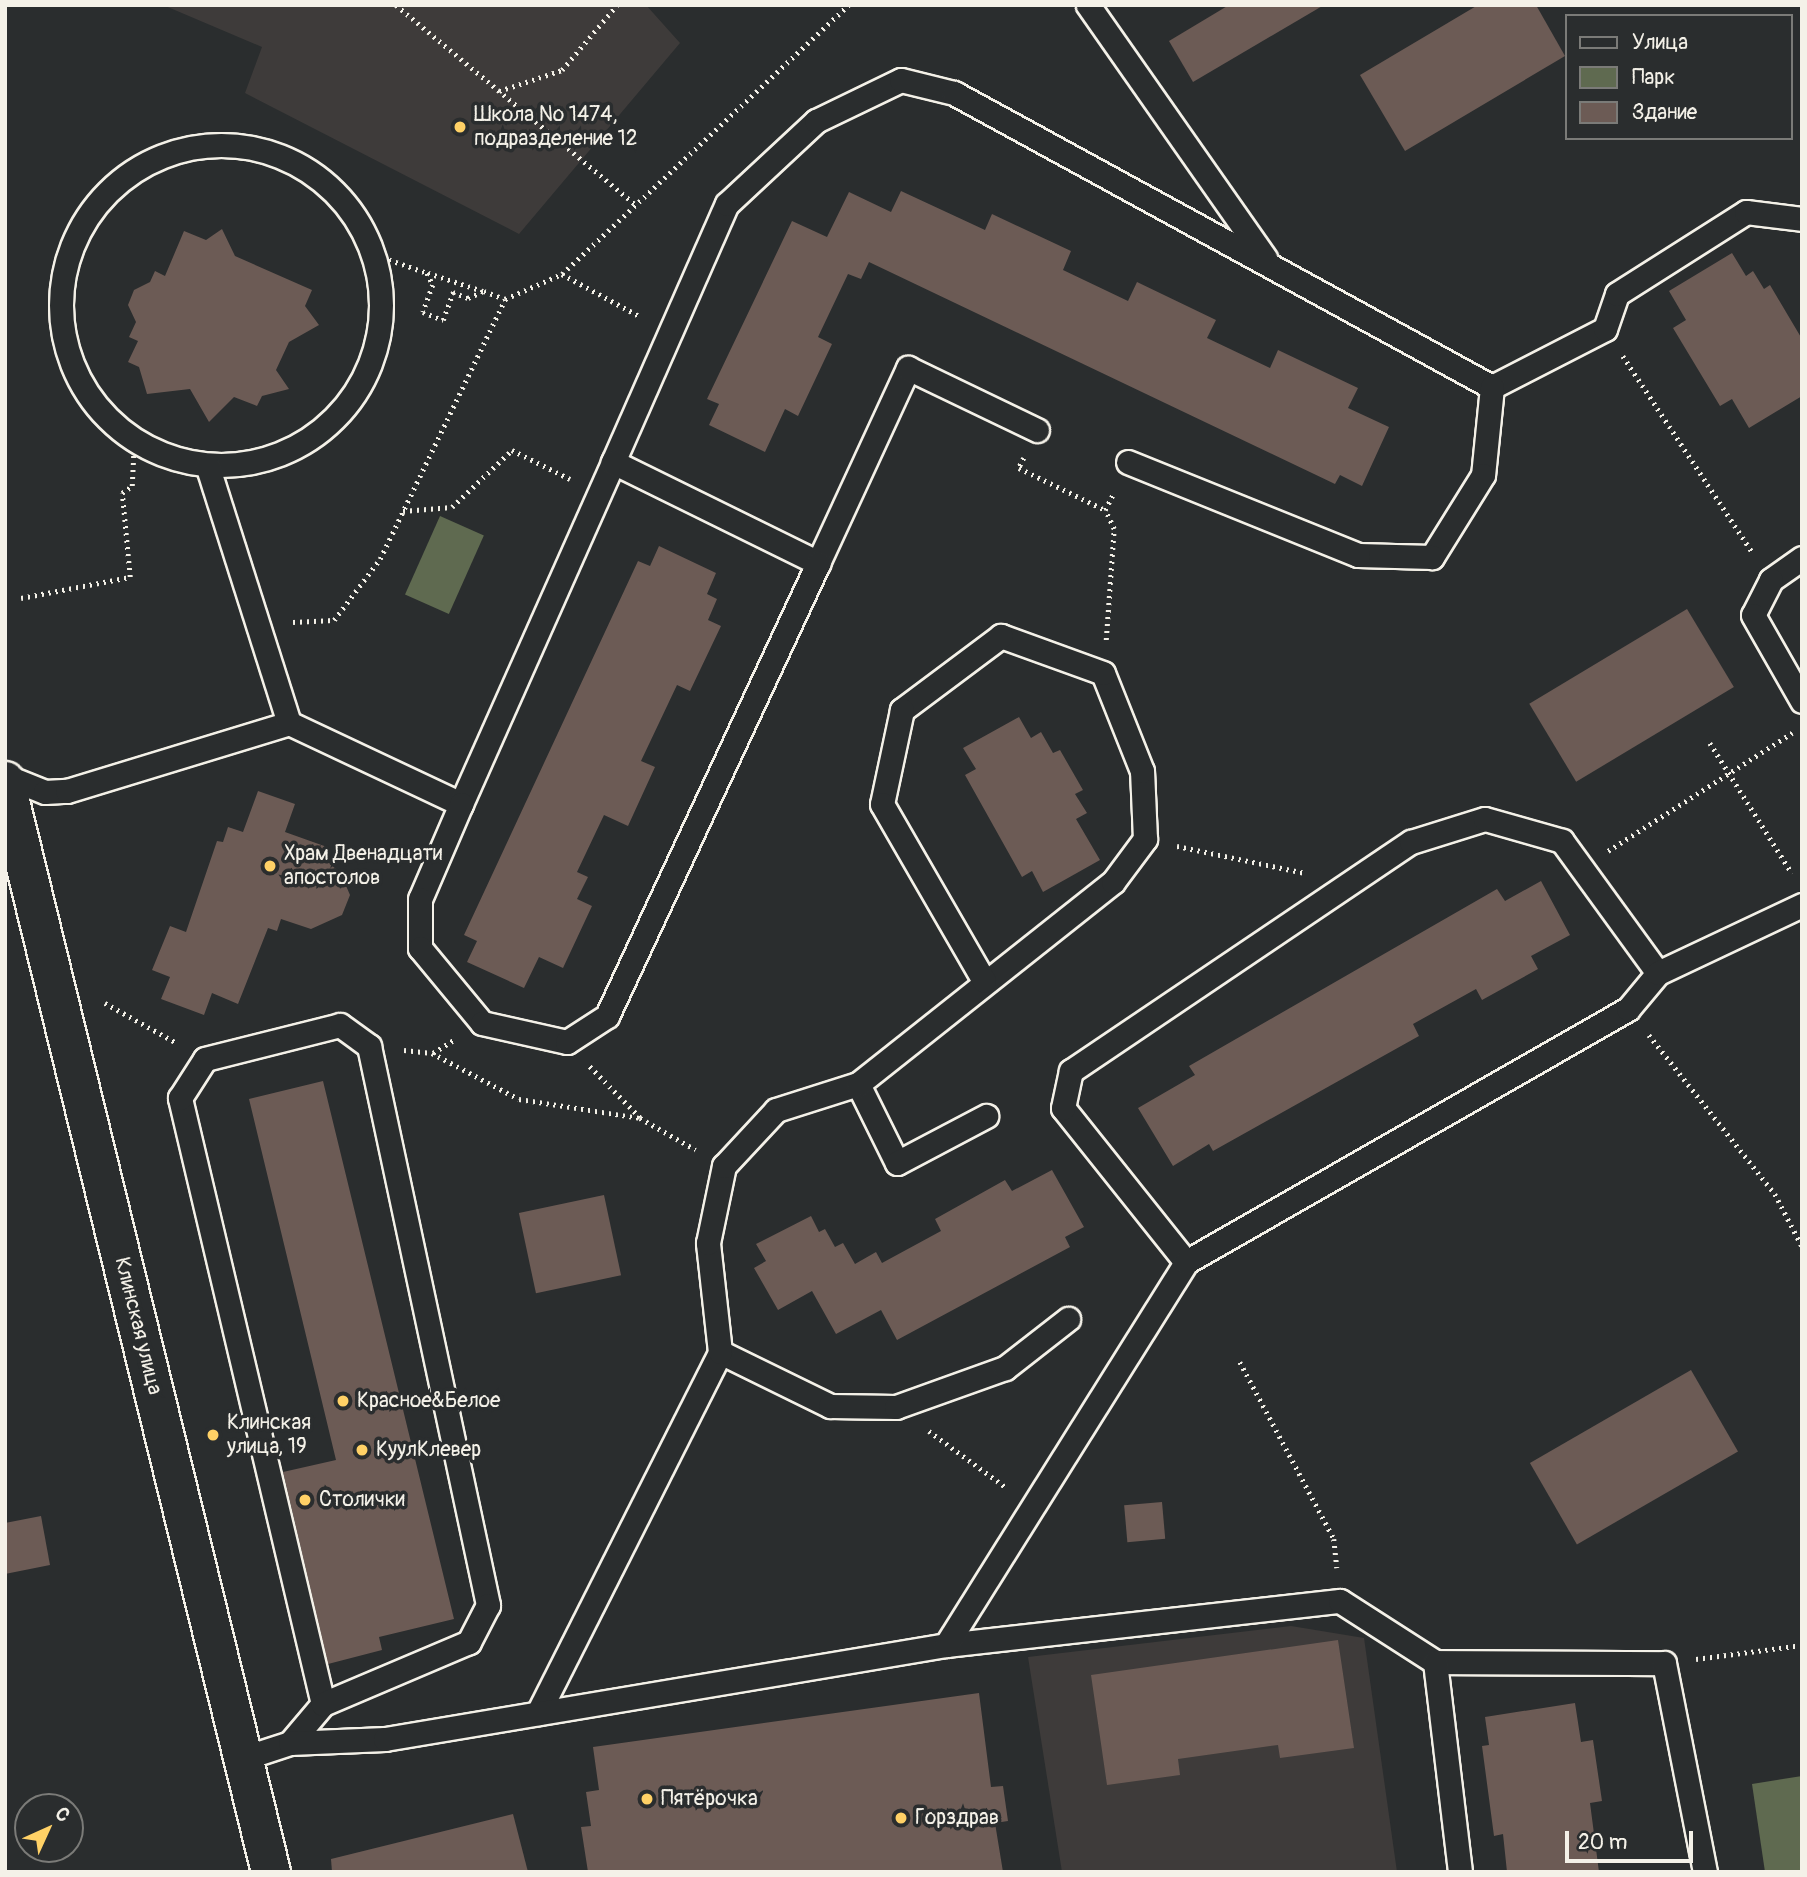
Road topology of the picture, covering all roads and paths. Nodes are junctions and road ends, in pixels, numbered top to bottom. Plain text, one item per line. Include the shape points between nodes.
1 (396, 5) edge
2 (617, 5) edge
3 (848, 5) edge
4 (1088, 5) edge
5 (498, 91) junction
6 (635, 202) junction
7 (1802, 219) edge
8 (376, 255) junction
9 (1269, 262) junction
10 (427, 273) junction
11 (562, 274) junction
12 (484, 291) junction
13 (505, 299) junction
14 (1605, 329) junction
15 (670, 332) junction
16 (1492, 387) junction
17 (1037, 430) dead end
18 (134, 443) junction
19 (613, 462) junction
20 (1128, 462) joint
21 (208, 467) junction
22 (1063, 490) dead end
23 (599, 494) junction
24 (1105, 510) junction
25 (403, 512) junction
26 (1802, 558) edge
27 (818, 563) junction
28 (1771, 580) junction
29 (21, 598) dead end
30 (257, 624) junction
31 (1103, 673) junction
32 (1802, 701) edge
33 (289, 723) junction
34 (1802, 728) edge
35 (1710, 743) dead end
36 (1727, 770) junction
37 (5, 776) edge
38 (5, 781) edge
39 (461, 804) junction
40 (1202, 852) dead end
41 (1584, 868) junction
42 (1794, 876) dead end
43 (1352, 883) junction
44 (1802, 905) edge
45 (1658, 973) junction
46 (984, 981) junction
47 (105, 1003) dead end
48 (1628, 1009) junction
49 (566, 1042) junction
50 (369, 1046) junction
51 (205, 1059) junction
52 (858, 1084) junction
53 (986, 1116) dead end
54 (640, 1118) junction
55 (724, 1166) junction
56 (1802, 1246) edge
57 (1186, 1262) junction
58 (1068, 1319) dead end
59 (720, 1352) junction
60 (1240, 1362) dead end
61 (896, 1407) junction
62 (1033, 1507) junction
63 (1340, 1601) junction
64 (946, 1645) junction
65 (1802, 1645) edge
66 (1435, 1662) junction
67 (1664, 1663) junction
68 (323, 1704) junction
69 (538, 1713) junction
70 (290, 1743) junction
71 (244, 1758) junction
72 (271, 1872) edge
73 (1460, 1872) edge
74 (1705, 1872) edge

1 - 5 path
2 - 5 path via 562,70
3 - 6 path
4 - 9 lane
5 - 6 path
6 - 11 path
7 - 14 lane via 1746,212 1617,294
8 - 10 path
8 - 18 lane via 340,194 264,148 184,146 120,176 73,236 58,310 70,366
8 - 21 lane via 381,335 348,408 316,437 275,459
9 - 15 lane via 954,93 901,80 816,121 727,204
9 - 16 lane
10 - 12 path
10 - 12 path via 433,285 423,312 443,320 453,292 468,298
11 - 13 path
11 - 15 path
12 - 13 path
13 - 25 path
14 - 16 lane
14 - 28 path
15 - 19 lane
16 - 20 lane via 1483,475 1432,557 1358,555
17 - 27 lane via 908,368
18 - 21 lane
18 - 29 path via 132,486 122,493 130,577
19 - 23 lane
19 - 27 lane
20 - 24 path
21 - 30 lane
22 - 24 path
23 - 25 path via 512,450 452,507
23 - 39 lane
24 - 31 path via 1114,529
25 - 30 path via 380,559 334,620
26 - 28 lane
27 - 49 lane via 607,1016
28 - 32 lane via 1752,615
30 - 33 lane
31 - 46 lane via 1142,771 1145,839 1113,882
31 - 46 lane via 1001,636 902,710 882,804
33 - 37 lane via 67,791 45,792
33 - 39 lane
34 - 36 path
35 - 36 path
36 - 41 path
36 - 42 path
38 - 71 street, Клинская улица
39 - 49 lane via 420,898 420,948 482,1023
40 - 43 path
41 - 43 lane via 1562,841 1485,819 1411,842
41 - 45 lane
43 - 57 lane via 1071,1071 1063,1108
44 - 45 lane
45 - 48 lane
46 - 52 lane
47 - 51 path
48 - 56 path via 1775,1194
48 - 57 lane
49 - 54 path
50 - 51 lane via 340,1025
50 - 54 path via 432,1053 519,1099
50 - 68 lane via 488,1605 468,1642
51 - 68 lane via 180,1098
52 - 53 lane via 897,1163
52 - 55 lane via 776,1110
54 - 55 path
55 - 59 lane via 708,1243
57 - 62 lane
58 - 61 lane via 1005,1368
59 - 61 lane via 830,1406
59 - 69 lane
60 - 63 path via 1334,1539
61 - 62 path
62 - 64 lane
63 - 64 lane
63 - 66 lane
64 - 69 lane
65 - 67 path
66 - 67 lane
66 - 73 lane
67 - 74 lane
68 - 70 lane
69 - 70 lane via 385,1739
70 - 71 lane
71 - 72 street, Клинская улица

